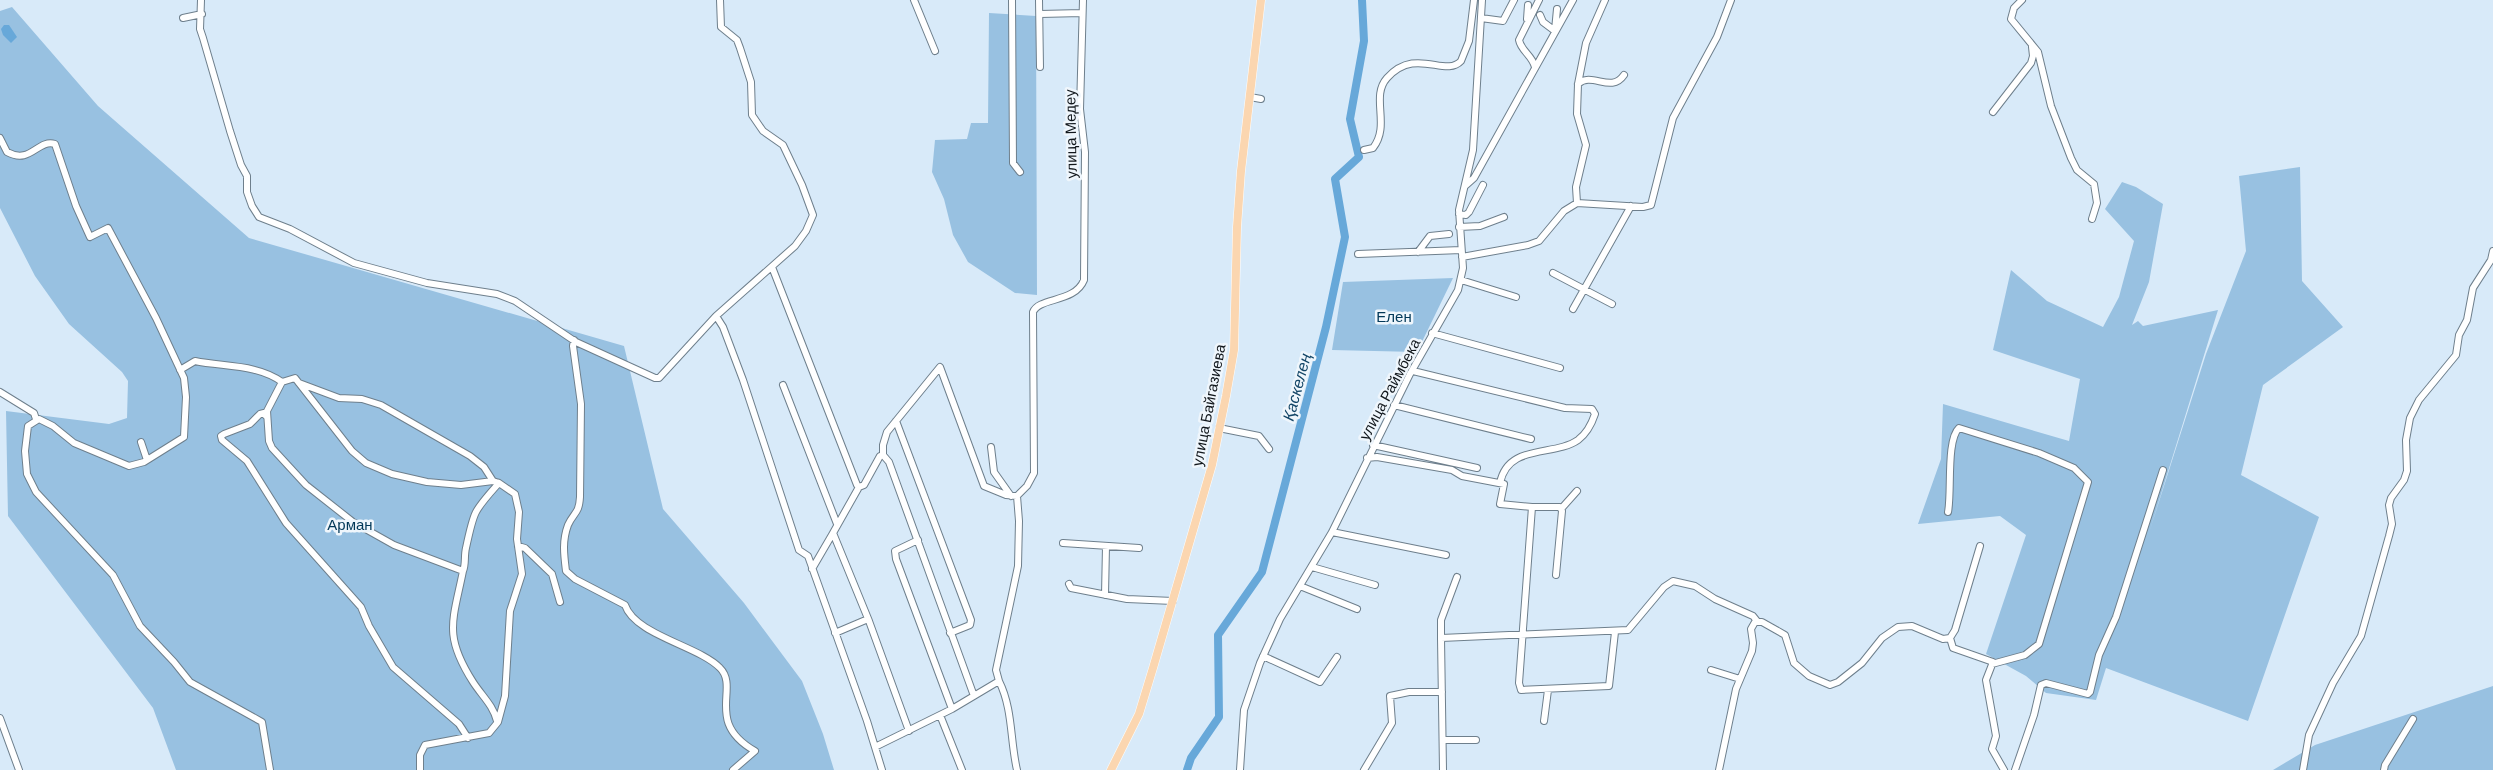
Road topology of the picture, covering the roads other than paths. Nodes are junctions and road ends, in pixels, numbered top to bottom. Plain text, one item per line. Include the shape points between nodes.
1 (201, 0) edge
2 (720, 0) edge
3 (914, 0) edge
4 (1012, 0) edge
5 (1039, 0) edge
6 (1083, 0) edge
7 (1261, 0) edge
8 (1474, 0) edge
9 (1482, 0) edge
10 (1514, 0) edge
11 (1539, 0) edge
12 (1573, 0) edge
13 (1605, 0) edge
14 (1731, 0) edge
15 (2022, 0) edge
16 (1528, 5) dead end
17 (1557, 9) dead end
18 (1082, 13) junction
19 (202, 14) junction
20 (1040, 14) junction
21 (1540, 15) dead end
22 (184, 18) dead end
23 (1481, 18) junction
24 (1527, 23) junction
25 (1555, 31) junction
26 (2032, 45) junction
27 (935, 51) dead end
28 (1040, 67) dead end
29 (1535, 67) junction
30 (1624, 74) dead end
31 (1578, 84) junction
32 (1250, 97) junction
33 (1260, 99) dead end
34 (1993, 112) dead end
35 (0, 138) edge
36 (1364, 150) dead end
37 (1020, 172) dead end
38 (1483, 185) dead end
39 (1465, 186) junction
40 (1577, 203) junction
41 (1631, 206) junction
42 (1459, 214) junction
43 (1504, 217) dead end
44 (2092, 219) dead end
45 (1459, 227) junction
46 (1449, 234) dead end
47 (2493, 251) edge
48 (1418, 252) junction
49 (1462, 253) junction
50 (1358, 254) dead end
51 (772, 267) junction
52 (1554, 273) dead end
53 (1461, 280) junction
54 (1583, 288) junction
55 (1516, 297) dead end
56 (1612, 304) dead end
57 (1573, 309) dead end
58 (716, 316) junction
59 (1432, 333) junction
60 (574, 340) junction
61 (1560, 368) dead end
62 (180, 370) junction
63 (1413, 371) junction
64 (282, 382) junction
65 (299, 383) junction
66 (783, 385) dead end
67 (0, 392) edge
68 (1394, 405) junction
69 (266, 416) junction
70 (36, 419) junction
71 (896, 421) junction
72 (1219, 428) junction
73 (1531, 439) dead end
74 (141, 442) dead end
75 (1373, 445) junction
76 (991, 447) dead end
77 (1269, 449) dead end
78 (883, 455) junction
79 (1367, 458) junction
80 (147, 460) junction
81 (1451, 462) junction
82 (1439, 468) junction
83 (1477, 468) dead end
84 (2163, 470) dead end
85 (496, 482) junction
86 (1500, 483) junction
87 (859, 487) junction
88 (1577, 491) dead end
89 (1014, 496) junction
90 (1532, 507) junction
91 (1561, 509) junction
92 (1948, 512) dead end
93 (837, 524) junction
94 (1332, 532) junction
95 (833, 533) junction
96 (918, 540) junction
97 (1063, 544) dead end
98 (518, 546) junction
99 (1106, 546) junction
100 (1980, 546) dead end
101 (1139, 548) dead end
102 (1446, 555) dead end
103 (1312, 567) junction
104 (812, 569) junction
105 (463, 571) junction
106 (566, 571) junction
107 (551, 573) junction
108 (1556, 576) dead end
109 (1457, 577) dead end
110 (1069, 584) dead end
111 (1300, 586) junction
112 (1375, 586) dead end
113 (1105, 595) junction
114 (1173, 601) junction
115 (560, 602) dead end
116 (1357, 609) dead end
117 (868, 619) junction
118 (1757, 621) junction
119 (1615, 632) junction
120 (835, 633) junction
121 (950, 633) junction
122 (1523, 636) junction
123 (1441, 638) junction
124 (1950, 638) junction
125 (1264, 656) junction
126 (1337, 657) dead end
127 (1992, 664) junction
128 (1711, 670) dead end
129 (1740, 678) junction
130 (999, 681) junction
131 (1548, 690) junction
132 (1442, 692) junction
133 (974, 696) junction
134 (952, 709) junction
135 (940, 715) junction
136 (0, 718) edge
137 (2413, 719) dead end
138 (1544, 721) dead end
139 (498, 722) junction
140 (909, 731) junction
141 (468, 738) junction
142 (1443, 740) junction
143 (1476, 740) dead end
144 (874, 747) junction
145 (20, 770) edge
146 (270, 770) edge
147 (420, 770) edge
148 (733, 770) edge
149 (882, 770) edge
150 (962, 770) edge
151 (1017, 770) edge
152 (1111, 770) edge
153 (1240, 770) edge
154 (1364, 770) edge
155 (1443, 770) edge
156 (1719, 770) edge
157 (2004, 770) edge
158 (2015, 770) edge
159 (2303, 770) edge
160 (2384, 770) edge

1 - 19 street
2 - 51 street via 721,27 737,40 751,82 752,115 763,131 783,145 813,211 800,239
3 - 27 street
4 - 37 street via 1013,163
5 - 20 street
6 - 18 street, улица Медеу
7 - 32 main road, улица Байгазиева via 1255,80
8 - 36 street via 1469,41 1462,61 1448,67 1415,62 1392,74 1383,84 1379,96 1382,120 1376,145
9 - 23 street, улица Раймбека
10 - 23 street via 1503,21
11 - 24 street
12 - 25 street
13 - 31 street via 1586,43
14 - 41 street via 1717,38 1673,118 1651,204
15 - 26 street via 2014,8 2011,18
16 - 24 street
17 - 25 street
18 - 20 street
18 - 89 street, улица Медеу via 1080,109 1084,152 1084,280 1067,296 1033,310 1034,473 1027,486
19 - 22 street
19 - 60 street via 200,29 247,176 247,192 259,217 290,229 354,263 427,283 497,294 515,301
20 - 28 street
21 - 25 street via 1543,22
23 - 39 street, улица Раймбека via 1473,150
24 - 29 street via 1519,43
25 - 29 street
26 - 34 street via 2031,63
26 - 44 street via 2038,52 2051,106 2071,158 2077,170 2094,184 2096,203
29 - 39 street via 1474,178
30 - 31 street via 1618,82 1587,79
31 - 40 street via 1577,114 1586,145 1576,187
32 - 33 street
32 - 72 main road, улица Байгазиева via 1237,227 1234,350
35 - 62 street via 6,152 17,156 55,144 90,237 108,228
38 - 42 street via 1469,212
39 - 42 street, улица Раймбека
40 - 41 street
40 - 49 street via 1564,211 1540,241
41 - 54 street
42 - 45 street, улица Раймбека
43 - 45 street via 1480,226
45 - 49 street, улица Раймбека
46 - 48 street via 1430,236
47 - 159 street via 2491,260 2472,288 2467,320 2459,335 2456,355 2419,400 2410,418 2406,440 2407,470 2391,498 2390,530 2361,636 2333,683 2309,735
48 - 49 street
48 - 50 street
49 - 53 street, улица Раймбека
51 - 58 street
51 - 87 street
52 - 54 street
53 - 55 street
53 - 59 street, улица Раймбека
54 - 56 street
54 - 57 street
58 - 60 street via 659,378
58 - 104 street via 723,326 799,550 808,556
59 - 61 street
59 - 63 street, улица Раймбека
60 - 106 street via 580,404 580,497 578,512 566,530 562,552
62 - 64 street via 195,361 260,370
62 - 80 street via 186,383 184,437
63 - 68 street, улица Раймбека
63 - 86 street via 1565,408 1592,409 1595,414 1592,424 1577,441 1518,459 1504,469
64 - 65 street via 295,378
64 - 69 street
65 - 85 street via 338,398 381,405 470,456
65 - 85 street via 352,451 366,463 392,474 426,482 460,485
66 - 93 street
67 - 70 street via 34,412
68 - 73 street
68 - 75 street, улица Раймбека
69 - 105 street via 270,445 324,501 394,545
69 - 141 street via 260,414 250,424 221,436 222,440 247,461 286,523 361,607 368,626 393,668 459,724
70 - 80 street via 43,420 74,443 124,464 134,466
70 - 146 street via 28,426 25,451 27,474 36,492 112,575 140,626 190,682 262,722
71 - 78 street via 884,438
71 - 89 street via 940,367 984,486
71 - 121 street via 971,620 970,625
72 - 77 street via 1259,436
72 - 114 main road, улица Байгазиева via 1212,465
74 - 80 street
75 - 79 street, улица Раймбека
75 - 81 street
76 - 89 street via 994,472
78 - 87 street via 864,485
78 - 96 street via 889,462
79 - 82 street
79 - 94 street, улица Раймбека
81 - 82 street
81 - 83 street
82 - 86 street
84 - 158 street via 2116,618 2099,655 2090,692 2046,683 2041,685
85 - 98 street via 511,490 518,500
85 - 105 street via 474,512
86 - 90 street via 1504,484 1500,504
87 - 93 street
88 - 91 street
89 - 130 street via 1019,521 1018,566 996,670
90 - 91 street
90 - 122 street
91 - 108 street
92 - 127 street via 1953,436 1960,428 2040,453 2074,468 2088,482 2038,644 2025,655
93 - 95 street
94 - 102 street
94 - 103 street, улица Раймбека
95 - 104 street
95 - 117 street
96 - 121 street
96 - 134 street via 899,547 895,551 896,559
97 - 99 street
98 - 107 street via 525,548
98 - 139 street via 521,581 510,611 506,685
99 - 101 street
99 - 113 street
100 - 124 street
103 - 111 street, улица Раймбека
103 - 112 street
104 - 120 street
105 - 139 street via 452,615 452,637 465,669 490,702
106 - 107 street
106 - 148 street via 625,605 626,610 642,624 666,639 708,657 721,669 725,674 725,703 730,729 740,742 755,751
107 - 115 street
109 - 123 street via 1441,620
110 - 113 street via 1071,588
111 - 116 street
111 - 125 street, улица Раймбека
113 - 114 street
114 - 152 main road, улица Байгазиева via 1139,714
117 - 120 street
117 - 140 street
118 - 119 street via 1695,586 1674,581 1664,587 1628,630
118 - 124 street via 1785,635 1794,663 1809,676 1830,685 1862,663 1882,638 1898,627 1912,626 1944,639
118 - 129 street via 1752,626 1752,651
119 - 122 street
119 - 131 street via 1609,686
120 - 144 street
121 - 133 street
122 - 123 street
122 - 131 street via 1521,690
123 - 132 street
124 - 127 street via 1953,648
125 - 126 street via 1320,682
125 - 153 street, улица Раймбека via 1244,710
127 - 157 street via 1986,680 1996,736 1992,749
128 - 129 street
129 - 156 street
130 - 133 street
130 - 151 street via 1010,719
131 - 138 street
132 - 142 street
132 - 154 street via 1409,692 1390,696 1392,724
133 - 134 street
134 - 135 street
135 - 140 street
135 - 150 street
136 - 145 street
137 - 160 street
139 - 141 street via 489,734
140 - 144 street
141 - 147 street via 425,745 420,755
142 - 143 street
142 - 155 street
144 - 149 street

